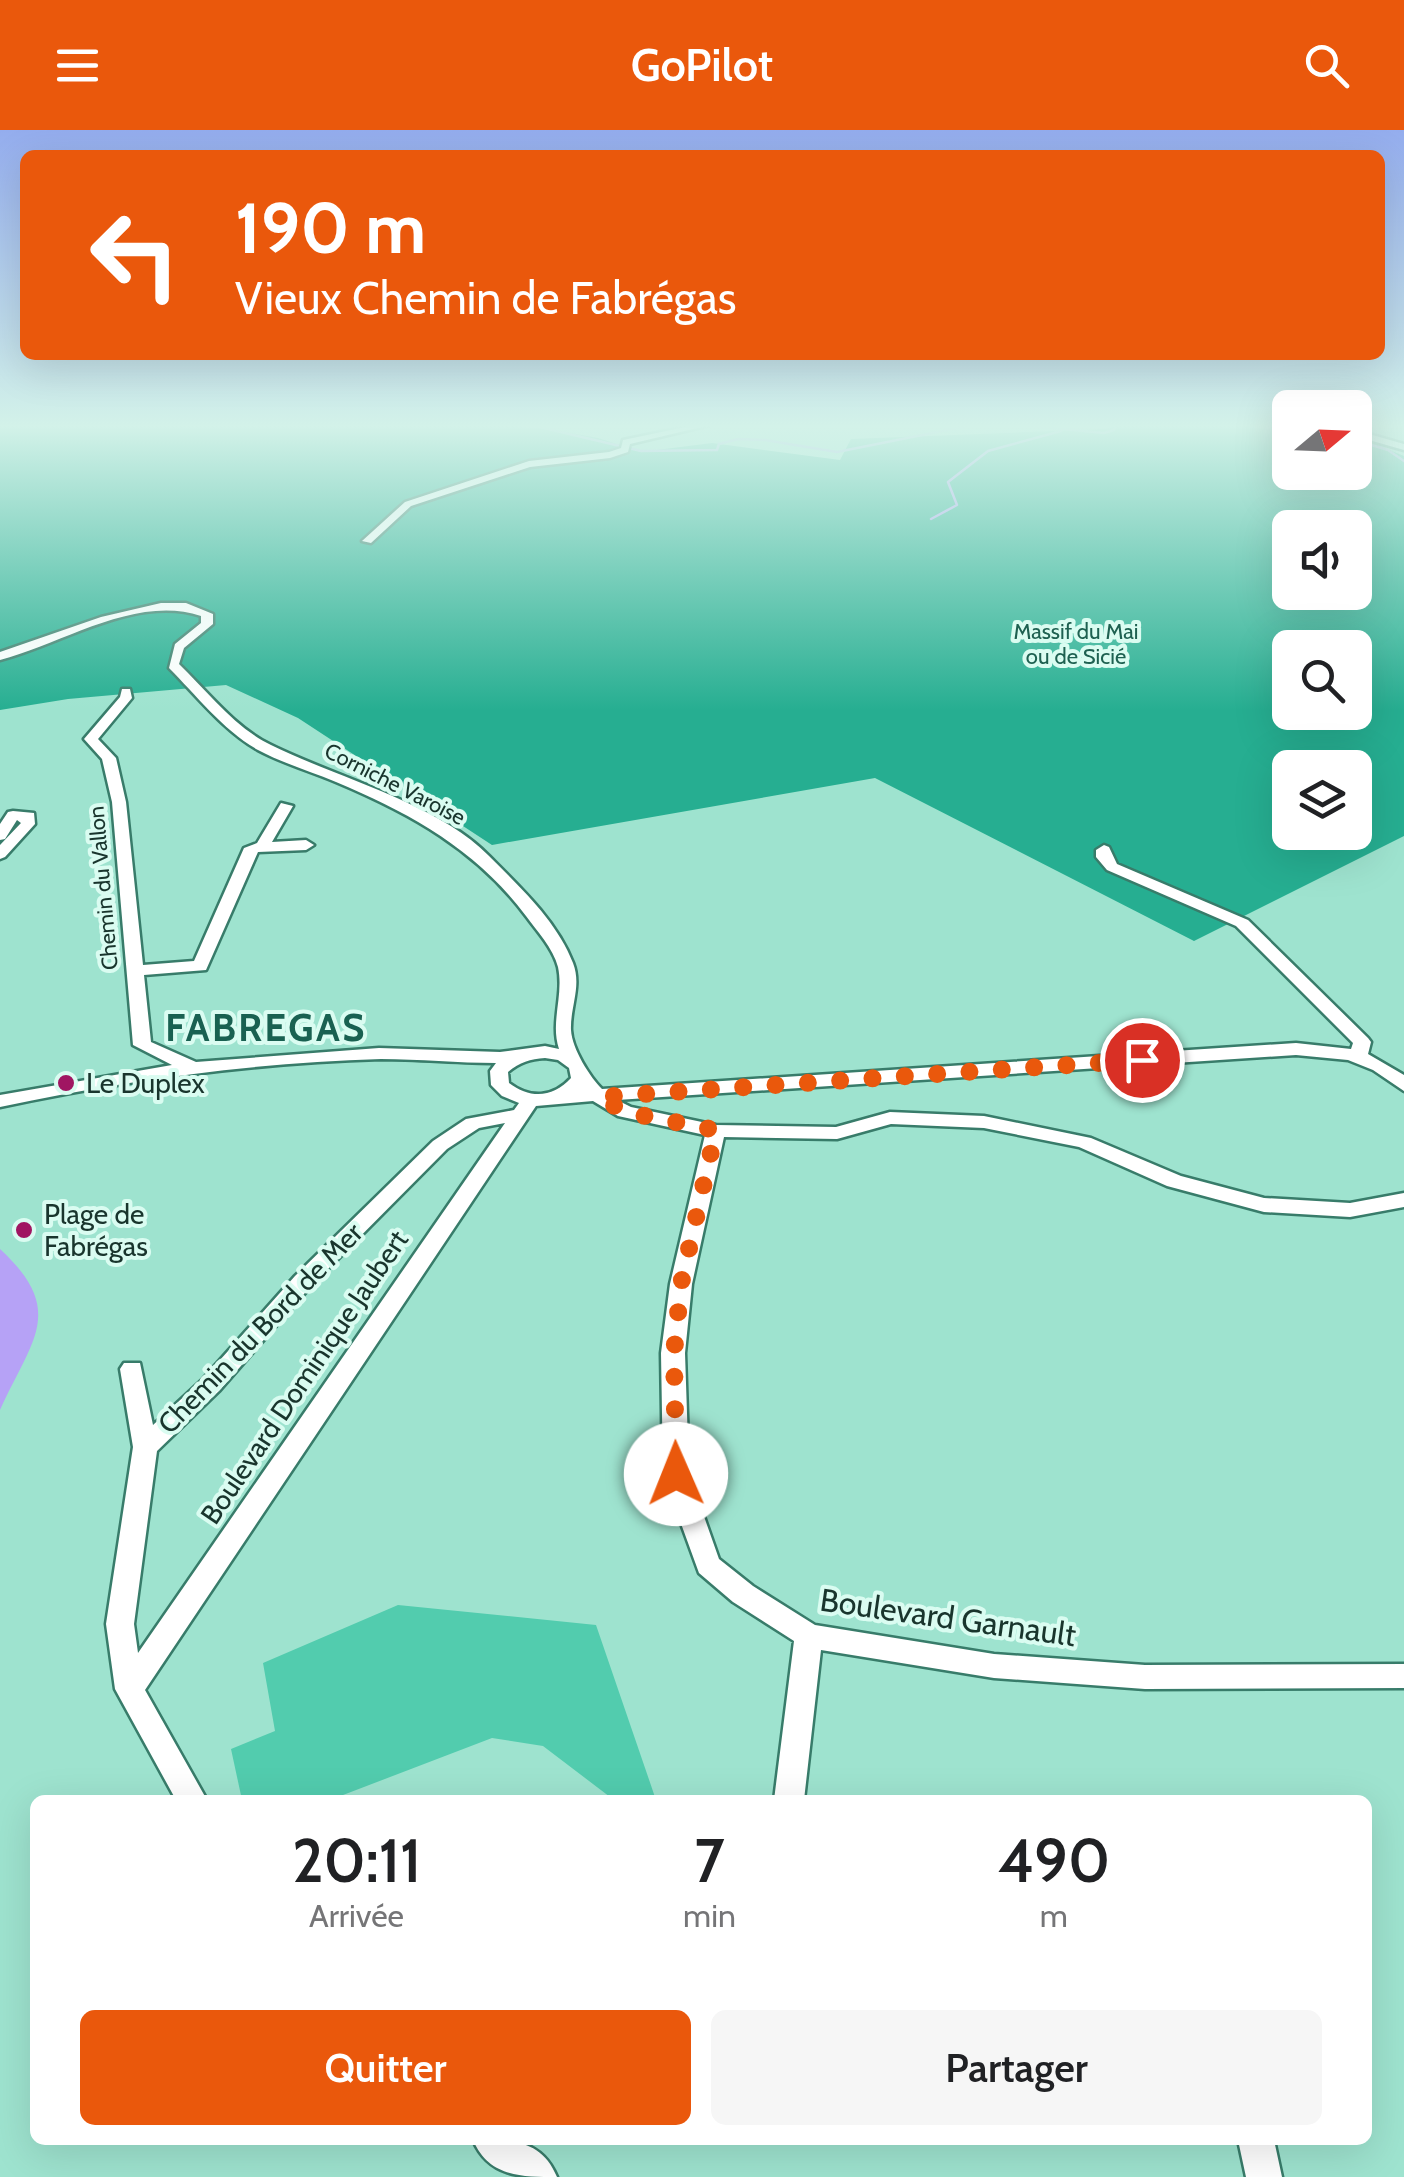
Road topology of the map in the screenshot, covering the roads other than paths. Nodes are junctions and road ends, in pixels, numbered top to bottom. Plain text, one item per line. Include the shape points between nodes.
1 (389, 521) edge
2 (366, 541) dead end
3 (0, 656) edge
4 (126, 692) dead end
5 (286, 806) dead end
6 (0, 836) edge
7 (306, 845) dead end
8 (262, 847) junction
9 (1104, 850) dead end
10 (0, 854) edge
11 (133, 972) junction
12 (562, 1031) junction
13 (520, 1056) junction
14 (1359, 1056) junction
15 (459, 1060) junction
16 (194, 1068) junction
17 (577, 1069) junction
18 (498, 1080) junction
19 (1404, 1085) edge
20 (656, 1094) junction
21 (599, 1097) junction
22 (0, 1101) edge
23 (535, 1104) junction
24 (716, 1130) junction
25 (1404, 1200) edge
26 (132, 1370) dead end
27 (145, 1446) junction
28 (809, 1636) junction
29 (1404, 1676) edge
30 (129, 1689) junction
31 (189, 1795) edge
32 (790, 1795) edge
33 (497, 2145) edge
34 (1257, 2145) edge
35 (539, 2177) edge
36 (1264, 2177) edge

1 - 2 street
3 - 12 street, Corniche Varoise via 145,608 200,610 210,619 179,647 173,665 263,746 370,791 478,853 561,955 568,996
4 - 11 street, Chemin du Vallon via 91,739 112,766
5 - 8 street
6 - 10 street via 12,815 28,816
7 - 8 street
8 - 11 street via 252,848 200,966
9 - 14 street via 1112,867 1242,923 1362,1042
11 - 16 street, Chemin du Vallon via 142,1045
12 - 13 street
12 - 17 street, Corniche Varoise
13 - 15 street
13 - 17 street via 555,1053
13 - 18 street via 506,1063
14 - 19 street
14 - 20 street, Chemin du Bord de Mer via 1296,1049
15 - 16 street via 384,1054
15 - 18 street
16 - 22 street
17 - 20 street
17 - 21 street
17 - 23 street via 569,1092
18 - 23 street via 504,1091
20 - 21 street, Chemin du Bord de Mer
21 - 23 street, Chemin du Bord de Mer
21 - 24 street via 625,1112
23 - 27 street, Chemin du Bord de Mer via 473,1123 440,1145
23 - 30 street, Boulevard Dominique Jaubert
24 - 25 street via 837,1132 890,1118 984,1122 1084,1142 1174,1180 1264,1205 1350,1210
24 - 28 street, Boulevard Garnault via 681,1284 674,1353 676,1474 708,1566
26 - 27 street, Chemin du Bord de Mer
27 - 30 street, Chemin du Bord de Mer via 120,1612
28 - 29 street, Boulevard Garnault via 994,1666 1126,1676
28 - 32 street
30 - 31 street, Chemin du Bord de Mer
33 - 35 street
34 - 36 street

